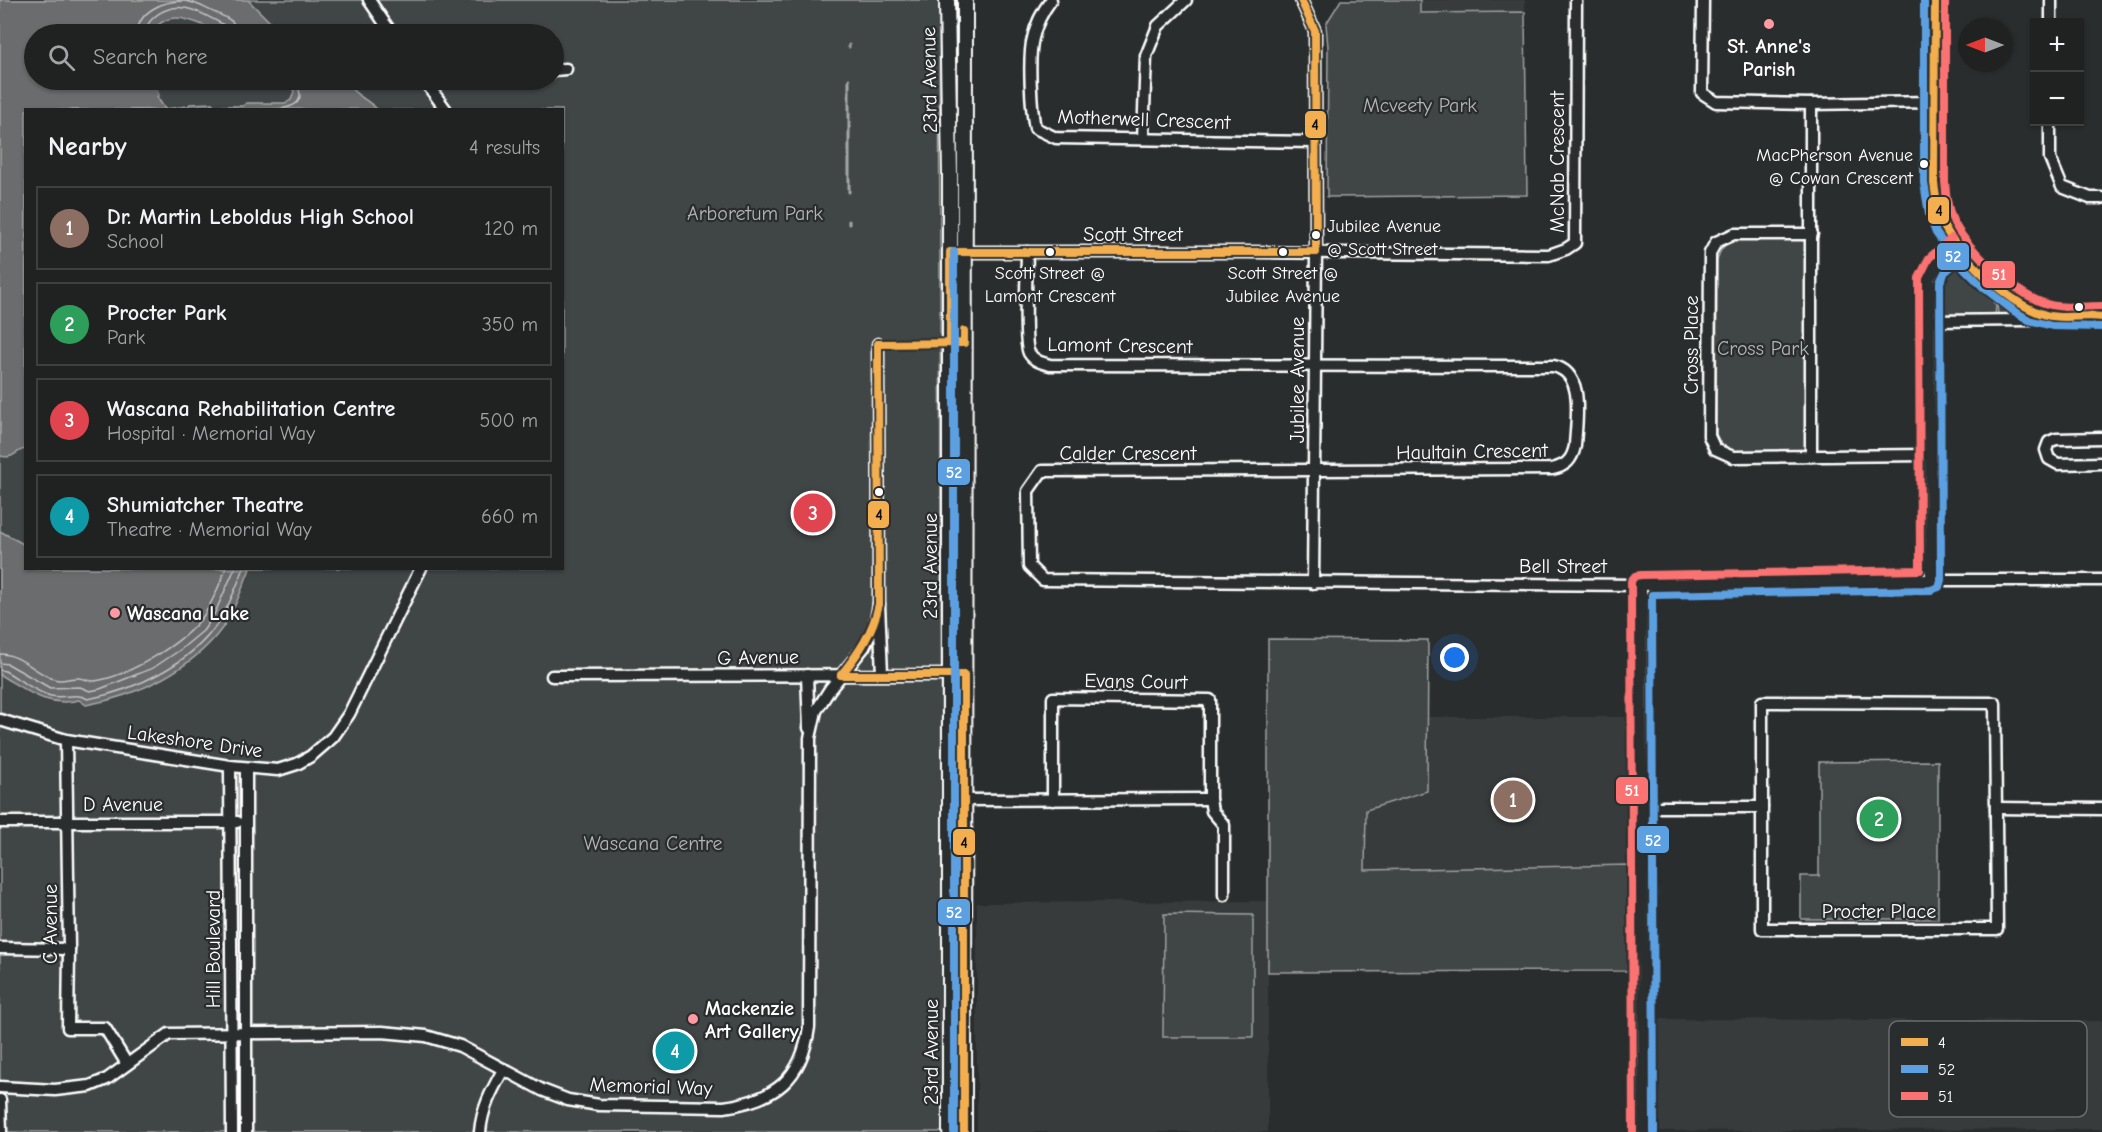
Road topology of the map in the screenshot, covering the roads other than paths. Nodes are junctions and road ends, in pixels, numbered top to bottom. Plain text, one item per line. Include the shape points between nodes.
1 (369, 0) edge
2 (947, 0) edge
3 (965, 0) edge
4 (1051, 0) edge
5 (1186, 0) edge
6 (1301, 0) edge
7 (1576, 0) edge
8 (1703, 0) edge
9 (1935, 0) edge
10 (2051, 0) edge
11 (2051, 18) edge
12 (385, 24) edge
13 (431, 90) edge
14 (1934, 102) junction
15 (1811, 104) junction
16 (445, 108) edge
17 (2050, 126) edge
18 (1143, 139) junction
19 (1315, 142) junction
20 (2102, 198) edge
21 (1812, 234) junction
22 (1959, 246) junction
23 (957, 252) junction
24 (1027, 252) junction
25 (1316, 252) junction
26 (2046, 315) junction
27 (2101, 316) edge
28 (1929, 321) junction
29 (878, 344) dead end
30 (1316, 364) junction
31 (2102, 438) edge
32 (1929, 455) junction
33 (1811, 456) junction
34 (2102, 463) edge
35 (1315, 470) junction
36 (420, 570) edge
37 (1931, 580) junction
38 (2102, 580) edge
39 (1312, 583) junction
40 (1641, 585) junction
41 (879, 604) junction
42 (882, 674) junction
43 (807, 675) junction
44 (841, 675) junction
45 (957, 675) junction
46 (552, 676) dead end
47 (0, 720) edge
48 (810, 738) junction
49 (66, 740) junction
50 (231, 766) junction
51 (246, 769) junction
52 (1209, 799) junction
53 (957, 800) junction
54 (1053, 800) junction
55 (1641, 807) junction
56 (1761, 807) junction
57 (1996, 808) junction
58 (2102, 809) edge
59 (0, 822) edge
60 (67, 822) junction
61 (231, 822) junction
62 (247, 822) junction
63 (1224, 895) dead end
64 (0, 948) edge
65 (69, 949) junction
66 (230, 1033) junction
67 (247, 1033) junction
68 (127, 1064) junction
69 (503, 1070) junction
70 (0, 1087) edge
71 (0, 1100) edge
72 (1, 1132) edge
73 (232, 1132) edge
74 (246, 1132) edge
75 (480, 1132) edge
76 (950, 1132) edge
77 (964, 1132) edge
78 (1644, 1132) edge

1 - 12 street
2 - 23 main road, 23rd Avenue
3 - 23 main road, 23rd Avenue
4 - 18 street, Motherwell Crescent via 1041,12 1032,40 1031,112 1035,128 1056,138
5 - 18 street via 1158,26 1146,56
6 - 19 street, Jubilee Avenue via 1315,31
7 - 25 street, McNab Crescent via 1575,243 1549,255
8 - 15 street via 1702,93 1716,102
9 - 14 main road
10 - 11 street
13 - 16 street
14 - 15 street
14 - 22 main road via 1937,205 1946,230
15 - 21 street
17 - 20 street via 2050,158 2062,187
18 - 19 street, Motherwell Crescent
19 - 25 street, Jubilee Avenue
21 - 33 street
21 - 33 street, Cross Place via 1734,234 1716,242 1710,254 1709,413 1709,436 1715,449 1733,457
22 - 26 main road via 2002,291
22 - 28 street via 1937,265 1929,279
23 - 24 street, Scott Street
23 - 45 main road, 23rd Avenue
24 - 25 street, Scott Street
24 - 30 street, Lamont Crescent via 1026,339 1029,353 1039,362
25 - 30 street, Jubilee Avenue
26 - 27 main road
26 - 28 street via 2031,320
28 - 32 street
29 - 41 street, Memorial Way
30 - 35 street, Jubilee Avenue
30 - 35 street, Haultain Crescent via 1553,366 1572,378 1576,396 1573,456 1560,468
31 - 34 street via 2056,439 2049,442 2046,450 2049,459 2058,464
32 - 33 street, Cross Place
32 - 37 street
35 - 39 street, Jubilee Avenue
35 - 39 street, Calder Crescent via 1042,471 1028,491 1029,566 1043,580
36 - 51 street, Lakeshore Drive via 349,714 333,737 297,764 278,770
37 - 38 street, Bell Street
37 - 40 street, Bell Street
39 - 40 street, Bell Street
40 - 55 street
41 - 42 street, Memorial Way
41 - 44 street, Memorial Way via 875,625 864,646
42 - 44 street, G Avenue
42 - 45 street, G Avenue
43 - 44 street, G Avenue
43 - 46 street, G Avenue
43 - 48 street
44 - 48 street, Memorial Way via 816,711
45 - 53 main road, 23rd Avenue
47 - 49 street, Lakeshore Drive
48 - 69 street, Memorial Way via 809,1027 802,1056 788,1079 767,1096 724,1107 599,1105 557,1096
49 - 50 street, Lakeshore Drive
49 - 60 street, C Avenue
50 - 51 street, Lakeshore Drive
50 - 61 street, Hill Boulevard
51 - 62 street, Hill Boulevard
52 - 54 street
52 - 54 street, Evans Court via 1210,700 1053,698
52 - 63 street via 1212,811 1224,825
53 - 54 street
53 - 76 main road, 23rd Avenue
53 - 77 main road, 23rd Avenue
55 - 56 street
55 - 78 street
56 - 57 street, Procter Place via 1762,702 1995,703
56 - 57 street, Procter Place via 1762,929 1996,929
57 - 58 street
59 - 60 street, D Avenue
60 - 61 street, D Avenue
60 - 65 street, C Avenue
61 - 62 street, D Avenue
61 - 66 street, Hill Boulevard
62 - 67 street, Hill Boulevard
64 - 65 street
65 - 68 street, C Avenue via 68,1028 105,1028
66 - 67 street, Memorial Way
66 - 68 street, Memorial Way via 169,1034
66 - 73 street, Hill Boulevard
67 - 69 street, Memorial Way via 382,1032 426,1036 460,1046
67 - 74 street, Hill Boulevard
68 - 70 street, Memorial Way via 106,1079 76,1089
69 - 75 street via 481,1116
71 - 72 street

